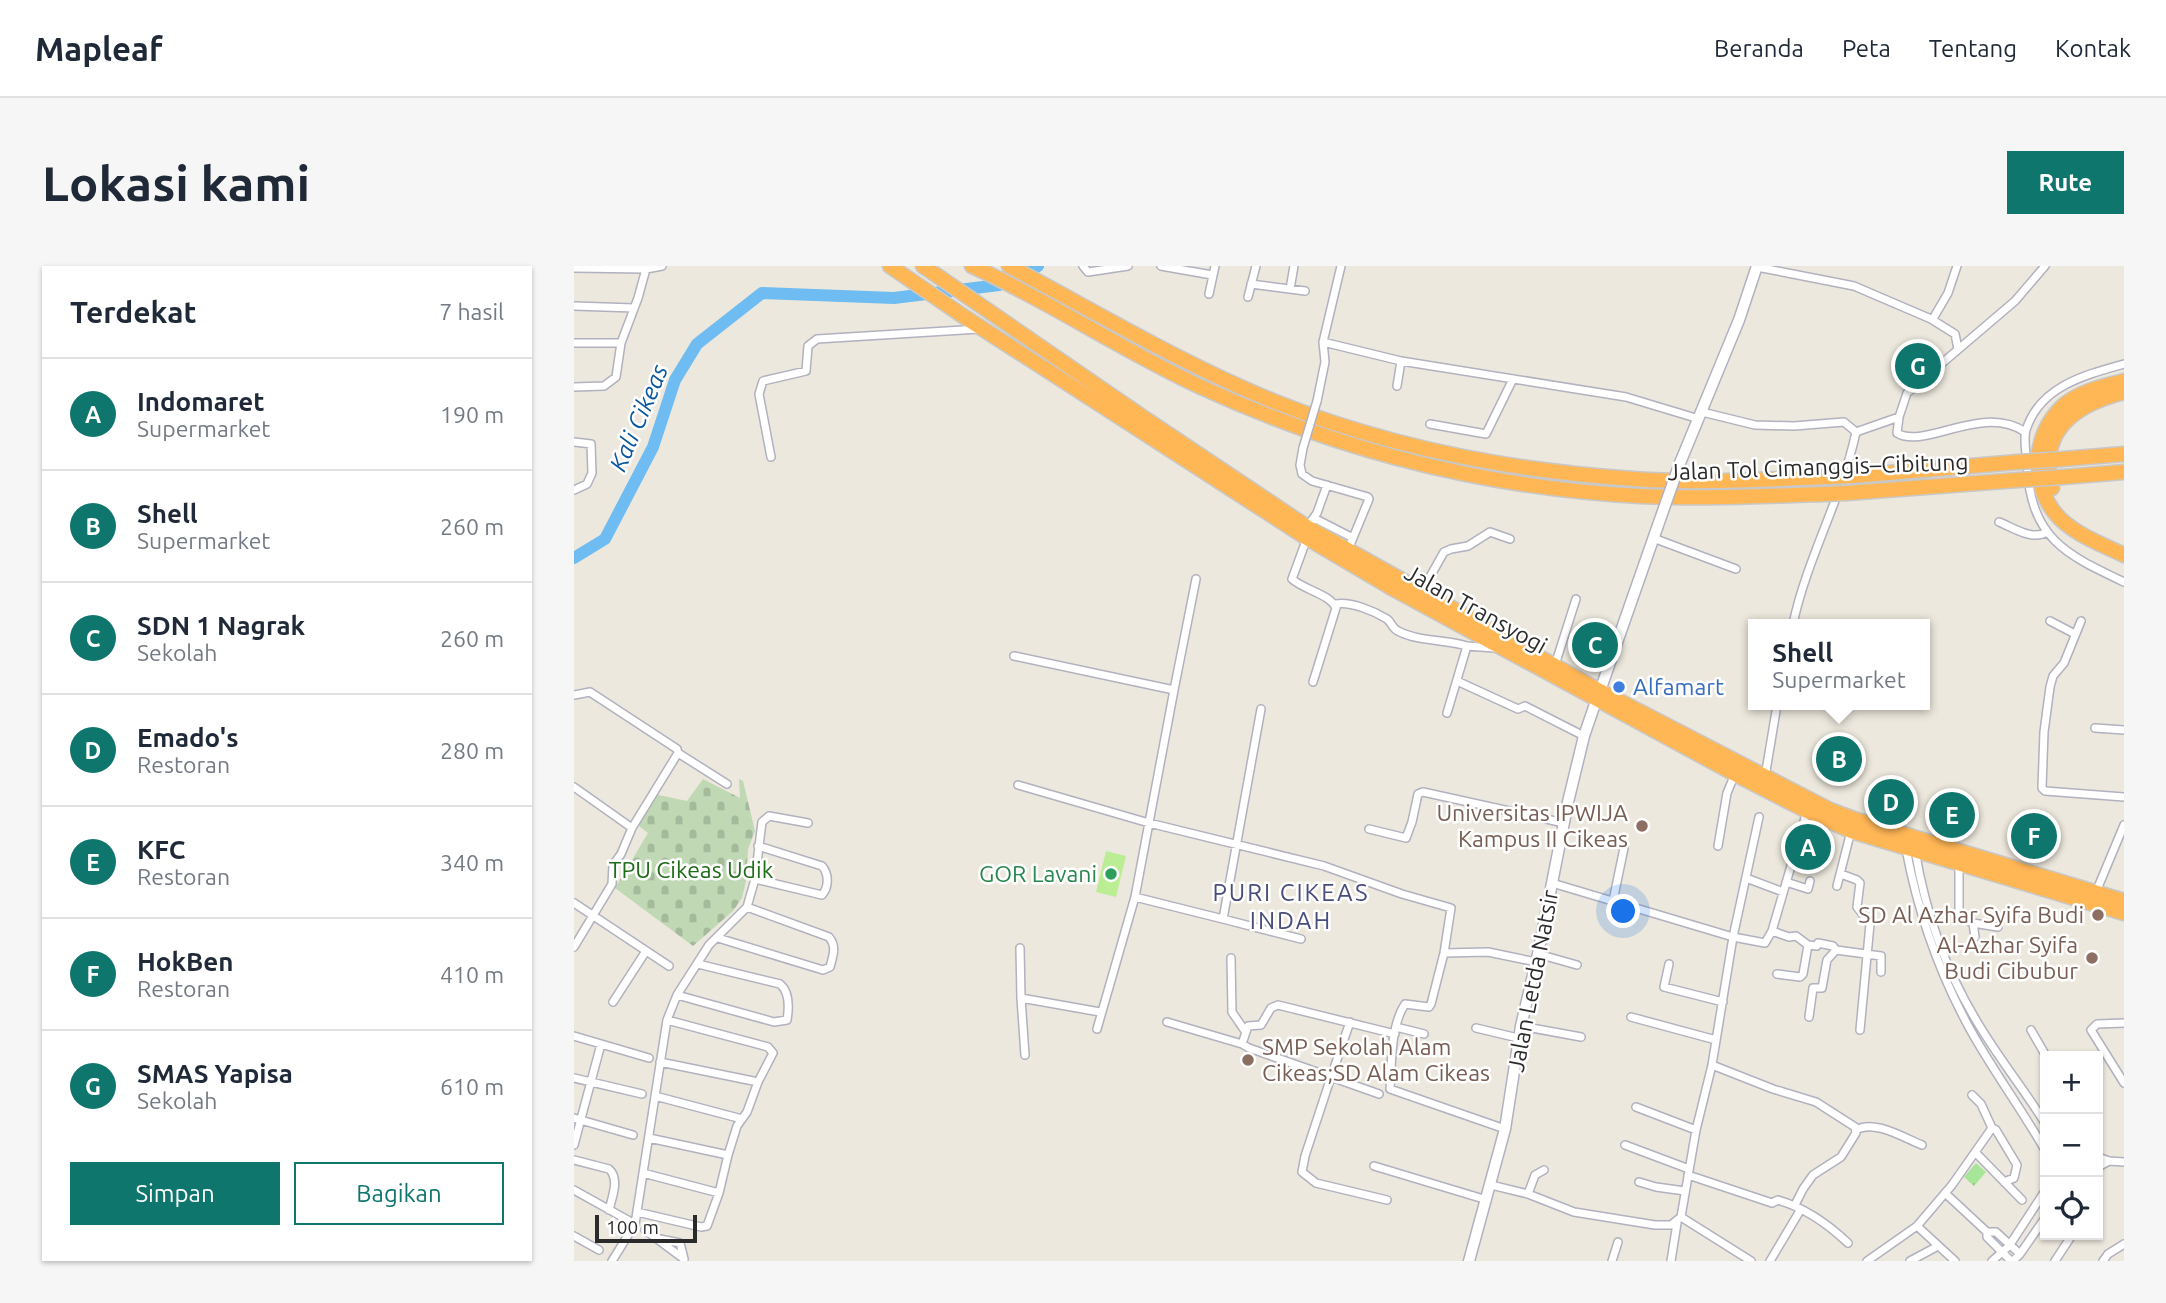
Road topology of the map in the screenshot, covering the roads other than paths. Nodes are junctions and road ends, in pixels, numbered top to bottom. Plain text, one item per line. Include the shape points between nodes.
1 (662, 266) edge
2 (890, 266) edge
3 (923, 266) edge
4 (972, 266) edge
5 (1009, 266) edge
6 (1083, 266) edge
7 (1128, 266) edge
8 (1161, 266) edge
9 (1215, 266) edge
10 (1256, 266) edge
11 (1294, 266) edge
12 (1341, 266) edge
13 (1957, 266) edge
14 (2045, 266) edge
15 (1757, 267) edge
16 (574, 268) edge
17 (646, 269) junction
18 (1213, 275) junction
19 (1251, 284) junction
20 (1290, 289) junction
21 (1305, 291) dead end
22 (1209, 294) dead end
23 (1248, 297) dead end
24 (574, 306) edge
25 (634, 308) junction
26 (1931, 318) junction
27 (984, 329) junction
28 (574, 342) edge
29 (1323, 342) junction
30 (621, 343) junction
31 (1958, 349) junction
32 (1401, 360) junction
33 (2124, 364) edge
34 (1513, 379) junction
35 (2124, 380) edge
36 (1397, 386) dead end
37 (574, 387) edge
38 (2124, 392) edge
39 (1700, 415) junction
40 (1899, 417) junction
41 (1430, 424) dead end
42 (1856, 432) junction
43 (2025, 432) junction
44 (574, 442) edge
45 (2124, 454) edge
46 (771, 457) dead end
47 (2124, 473) edge
48 (1327, 485) junction
49 (574, 490) edge
50 (2000, 522) dead end
51 (1309, 528) junction
52 (2047, 532) junction
53 (1655, 533) junction
54 (1510, 539) dead end
55 (1350, 544) junction
56 (2124, 545) edge
57 (2124, 555) edge
58 (1736, 569) dead end
59 (1196, 579) dead end
60 (1392, 582) junction
61 (2124, 582) edge
62 (1422, 591) junction
63 (1576, 599) dead end
64 (1335, 604) junction
65 (1794, 619) edge
66 (2049, 621) dead end
67 (2081, 621) dead end
68 (2076, 635) junction
69 (1467, 646) junction
70 (1500, 648) junction
71 (1014, 656) dead end
72 (1555, 665) junction
73 (1457, 681) junction
74 (1312, 682) dead end
75 (1174, 690) junction
76 (574, 695) edge
77 (1598, 696) junction
78 (1261, 709) dead end
79 (1776, 710) edge
80 (1447, 713) dead end
81 (2095, 728) dead end
82 (2124, 730) edge
83 (1584, 736) junction
84 (678, 753) junction
85 (1735, 774) junction
86 (1765, 777) junction
87 (727, 784) dead end
88 (1018, 785) dead end
89 (574, 787) edge
90 (2124, 797) edge
91 (1807, 811) junction
92 (1759, 817) dead end
93 (1564, 822) junction
94 (808, 823) dead end
95 (1149, 823) junction
96 (2124, 825) edge
97 (632, 828) junction
98 (1370, 829) dead end
99 (1851, 831) junction
100 (1236, 844) junction
101 (758, 846) junction
102 (1718, 846) dead end
103 (1624, 848) dead end
104 (1910, 848) junction
105 (1959, 864) junction
106 (1987, 866) junction
107 (1841, 874) junction
108 (1746, 878) junction
109 (755, 879) junction
110 (1810, 881) dead end
111 (1786, 882) junction
112 (1552, 883) junction
113 (1837, 886) dead end
114 (1783, 892) junction
115 (2095, 893) junction
116 (1135, 897) junction
117 (1613, 901) junction
118 (2124, 901) edge
119 (574, 903) edge
120 (747, 907) junction
121 (2124, 914) edge
122 (594, 916) junction
123 (1223, 919) junction
124 (1973, 923) junction
125 (1998, 927) dead end
126 (1772, 931) junction
127 (1733, 937) junction
128 (1975, 937) dead end
129 (718, 938) junction
130 (1301, 939) dead end
131 (1808, 945) junction
132 (574, 947) edge
133 (1020, 948) dead end
134 (1836, 950) junction
135 (646, 951) junction
136 (1444, 953) junction
137 (1868, 955) junction
138 (1231, 958) dead end
139 (1537, 958) junction
140 (1940, 958) junction
141 (698, 964) junction
142 (1669, 964) dead end
143 (1577, 965) dead end
144 (669, 966) dead end
145 (1881, 972) dead end
146 (1777, 974) dead end
147 (677, 995) junction
148 (1021, 998) junction
149 (613, 1002) dead end
150 (1723, 1002) junction
151 (1100, 1012) junction
152 (1631, 1017) dead end
153 (1808, 1017) dead end
154 (667, 1020) junction
155 (1167, 1022) dead end
156 (1350, 1022) junction
157 (2124, 1023) edge
158 (1521, 1026) junction
159 (1476, 1028) dead end
160 (1097, 1029) dead end
161 (1396, 1030) junction
162 (1860, 1030) dead end
163 (2031, 1030) dead end
164 (1245, 1031) junction
165 (1424, 1034) dead end
166 (574, 1036) edge
167 (1581, 1037) dead end
168 (1518, 1038) junction
169 (1716, 1040) junction
170 (601, 1044) junction
171 (1242, 1044) junction
172 (2043, 1051) edge
173 (1025, 1055) dead end
174 (649, 1058) dead end
175 (660, 1062) junction
176 (1712, 1065) junction
177 (1331, 1077) junction
178 (574, 1078) edge
179 (758, 1082) junction
180 (590, 1083) junction
181 (2124, 1083) edge
182 (642, 1094) dead end
183 (1379, 1094) dead end
184 (1972, 1095) dead end
185 (656, 1096) junction
186 (1636, 1107) dead end
187 (2040, 1116) edge
188 (577, 1119) edge
189 (742, 1119) junction
190 (1992, 1128) junction
191 (1505, 1129) junction
192 (1696, 1130) junction
193 (1856, 1130) junction
194 (633, 1135) dead end
195 (649, 1138) junction
196 (2040, 1142) edge
197 (574, 1145) edge
198 (1625, 1145) dead end
199 (1922, 1145) dead end
200 (1976, 1153) junction
201 (728, 1155) junction
202 (2103, 1159) edge
203 (574, 1160) edge
204 (2109, 1161) junction
205 (2124, 1162) edge
206 (2103, 1164) edge
207 (1374, 1166) dead end
208 (1544, 1170) dead end
209 (1688, 1172) junction
210 (643, 1173) junction
211 (1639, 1182) dead end
212 (2004, 1182) junction
213 (1491, 1185) junction
214 (574, 1190) edge
215 (1685, 1191) junction
216 (719, 1193) junction
217 (1945, 1193) junction
218 (1528, 1194) junction
219 (2040, 1199) edge
220 (1387, 1200) dead end
221 (1487, 1200) junction
222 (2022, 1200) dead end
223 (1798, 1207) junction
224 (609, 1210) junction
225 (637, 1212) junction
226 (1679, 1220) junction
227 (635, 1224) junction
228 (1917, 1226) junction
229 (2040, 1226) edge
230 (645, 1230) dead end
231 (1987, 1232) junction
232 (574, 1236) edge
233 (2069, 1240) edge
234 (1618, 1242) dead end
235 (1848, 1244) dead end
236 (2124, 1244) edge
237 (1938, 1246) junction
238 (2009, 1246) junction
239 (599, 1250) dead end
240 (2002, 1254) junction
241 (2021, 1254) junction
242 (614, 1260) edge
243 (686, 1260) edge
244 (1469, 1261) edge
245 (1612, 1261) edge
246 (1671, 1261) edge
247 (1751, 1261) edge
248 (1770, 1261) edge
249 (1867, 1261) edge
250 (1910, 1261) edge
251 (1955, 1261) edge
252 (1992, 1261) edge
253 (2012, 1261) edge
254 (2055, 1261) edge
255 (2103, 1261) edge

1 - 17 street
2 - 27 highway, Jalan Transyogi
3 - 51 highway, Jalan Transyogi
4 - 47 highway, Jalan Tol Cimanggis–Cibitung, bridge via 1199,386 1300,428 1470,475 1544,487 1701,498 1847,493
5 - 45 highway, Jalan Tol Cimanggis–Cibitung, bridge via 1273,401 1404,444 1472,458 1544,470 1701,481 1830,477
6 - 7 street via 1088,272
8 - 18 street
9 - 18 street
10 - 19 street
11 - 20 street
12 - 29 street
13 - 26 street via 1948,293
14 - 31 street via 2015,300
15 - 26 street via 1854,286
15 - 39 main road, Jalan Letda Natsir
16 - 17 street
17 - 25 street
18 - 22 street
19 - 20 street
19 - 23 street
20 - 21 street
24 - 25 street
25 - 30 street
26 - 31 street via 1955,334
27 - 46 street via 817,339 808,346 806,371 763,381 759,394
27 - 51 highway, Jalan Transyogi
28 - 30 street
29 - 32 street
29 - 48 street, bridge via 1325,362 1300,465 1302,474
30 - 37 street via 613,381 595,388
31 - 40 street via 1907,393
32 - 34 street
32 - 36 street
33 - 43 street via 2061,386 2036,411
34 - 39 street via 1626,397
34 - 41 street via 1486,435
35 - 57 highway via 2066,404 2041,439 2038,455 2044,495 2056,514
38 - 56 highway via 2092,402 2066,419 2049,455 2048,472 2063,508
39 - 42 street via 1755,425 1844,422
39 - 53 main road, Jalan Letda Natsir, bridge
40 - 42 street
40 - 43 street via 1897,433 1908,438 1996,422
42 - 65 street via 1849,465
43 - 52 street via 2030,497
44 - 49 street via 591,444 592,473 587,484
48 - 51 street
48 - 55 street via 1369,499
50 - 52 street via 2032,536
51 - 55 highway, Jalan Transyogi
51 - 60 highway, Jalan Transyogi
51 - 64 street via 1292,579
52 - 61 street via 2074,558
53 - 58 street
53 - 77 main road, Jalan Letda Natsir
54 - 62 street via 1490,532 1468,546 1444,552
55 - 60 highway, Jalan Transyogi
59 - 75 street
60 - 62 highway, Jalan Transyogi
60 - 70 highway, Jalan Transyogi
62 - 72 highway, Jalan Transyogi
63 - 72 street
64 - 69 street via 1347,603 1385,618 1399,631
64 - 74 street
66 - 68 street
67 - 68 street
68 - 90 street via 2050,687 2042,788
69 - 70 street
69 - 73 street
70 - 77 highway, Jalan Transyogi
71 - 75 street
72 - 77 highway, Jalan Transyogi
73 - 80 street
73 - 83 street via 1517,709 1525,706
75 - 95 street
76 - 84 street via 590,692
77 - 83 main road, Jalan Letda Natsir
77 - 85 highway, Jalan Transyogi
77 - 86 highway, Jalan Transyogi
78 - 100 street
79 - 86 street
81 - 82 street
83 - 93 main road, Jalan Letda Natsir
84 - 87 street
84 - 97 street
85 - 91 highway, Jalan Transyogi
85 - 102 street
86 - 106 highway, Jalan Transyogi via 1848,817
88 - 95 street
89 - 97 street
91 - 99 highway, Jalan Transyogi
91 - 111 street
92 - 108 street
93 - 98 street via 1423,792 1418,794 1406,838
93 - 112 main road, Jalan Letda Natsir
94 - 101 street via 769,816 762,822
95 - 100 street
95 - 116 street
96 - 115 street
97 - 122 street
99 - 104 highway, Jalan Transyogi
99 - 107 street
100 - 123 street
100 - 136 street via 1324,866 1448,906 1452,912
101 - 109 street
101 - 109 street via 822,866 827,890 822,895
103 - 117 street
104 - 105 highway, Jalan Transyogi
104 - 140 street
105 - 106 highway, Jalan Transyogi
105 - 124 street via 1958,915
106 - 115 highway, Jalan Transyogi
106 - 121 highway, Jalan Transyogi
107 - 113 street
107 - 137 street via 1860,883 1857,906 1870,924
108 - 114 street
108 - 127 street
109 - 120 street
110 - 111 street via 1808,889
111 - 114 street
112 - 117 street
112 - 139 main road, Jalan Letda Natsir
114 - 126 street
115 - 118 highway, Jalan Transyogi
116 - 123 street
116 - 151 street
117 - 127 street
119 - 122 street
120 - 129 street
120 - 129 street via 822,933 834,943 830,967 824,970
122 - 132 street
122 - 135 street
123 - 130 street
124 - 125 street
124 - 128 street
126 - 127 street via 1765,943
126 - 131 street via 1796,936
127 - 150 street
129 - 141 street
131 - 134 street via 1818,943
131 - 146 street via 1800,977
133 - 148 street
134 - 137 street
134 - 153 street via 1827,960 1822,988 1813,988
135 - 144 street
135 - 149 street
136 - 139 street
136 - 161 street via 1431,1005 1405,1005
137 - 145 street via 1881,956
137 - 162 street
138 - 164 street via 1232,1012
139 - 143 street
139 - 158 main road, Jalan Letda Natsir
140 - 187 street
140 - 196 street via 1970,1030
141 - 147 street
141 - 147 street via 780,984 785,989 787,1020 775,1022
142 - 150 street via 1664,987
147 - 154 street
148 - 151 street
148 - 173 street
150 - 169 street
151 - 160 street
152 - 169 street
154 - 175 street
154 - 179 street via 768,1046 773,1053
155 - 171 street
156 - 161 street
156 - 164 street via 1278,1005 1261,1025 1248,1026
156 - 177 street
157 - 181 street via 2097,1024 2091,1030
158 - 167 street
158 - 168 main road, Jalan Letda Natsir
159 - 168 street
161 - 165 street
161 - 191 street via 1391,1090
163 - 172 street
164 - 171 street
166 - 170 street
168 - 191 main road, Jalan Letda Natsir
169 - 176 street
170 - 174 street
170 - 180 street
171 - 177 street
175 - 179 street
175 - 185 street
176 - 192 street
176 - 193 street via 1816,1102
177 - 183 street
177 - 220 street via 1302,1172 1316,1183
178 - 180 street
179 - 189 street
180 - 182 street
180 - 188 street
184 - 190 street
185 - 189 street
185 - 195 street
186 - 192 street
188 - 194 street
188 - 197 street
189 - 201 street
190 - 200 street
190 - 212 street via 2017,1165 2014,1178
191 - 213 main road, Jalan Letda Natsir
192 - 209 street
193 - 199 street via 1874,1127
193 - 223 street via 1842,1157 1813,1175
195 - 201 street
195 - 210 street
198 - 209 street
200 - 212 street
200 - 217 street
201 - 216 street
202 - 204 street
203 - 224 street via 613,1173
204 - 205 street
204 - 206 street
207 - 221 street
208 - 218 street via 1535,1175
209 - 215 street
209 - 223 street via 1773,1203 1779,1200
210 - 216 street
210 - 225 street
211 - 215 street
212 - 222 street
213 - 218 street
213 - 221 main road, Jalan Letda Natsir
214 - 224 street
215 - 226 street
216 - 225 street via 704,1228
217 - 228 street
217 - 231 street
218 - 226 street via 1574,1212 1656,1225
219 - 238 street
221 - 244 main road, Jalan Letda Natsir
223 - 235 street
223 - 248 street
224 - 227 street
225 - 227 street
226 - 246 street
226 - 247 street
227 - 242 street
228 - 237 street
228 - 249 street
229 - 241 street
230 - 243 street
231 - 238 street via 1996,1232
231 - 240 street
232 - 239 street
233 - 254 street
234 - 245 street
236 - 255 street
237 - 250 street
237 - 251 street
238 - 240 street
238 - 241 street
240 - 252 street
240 - 253 street
241 - 253 street

